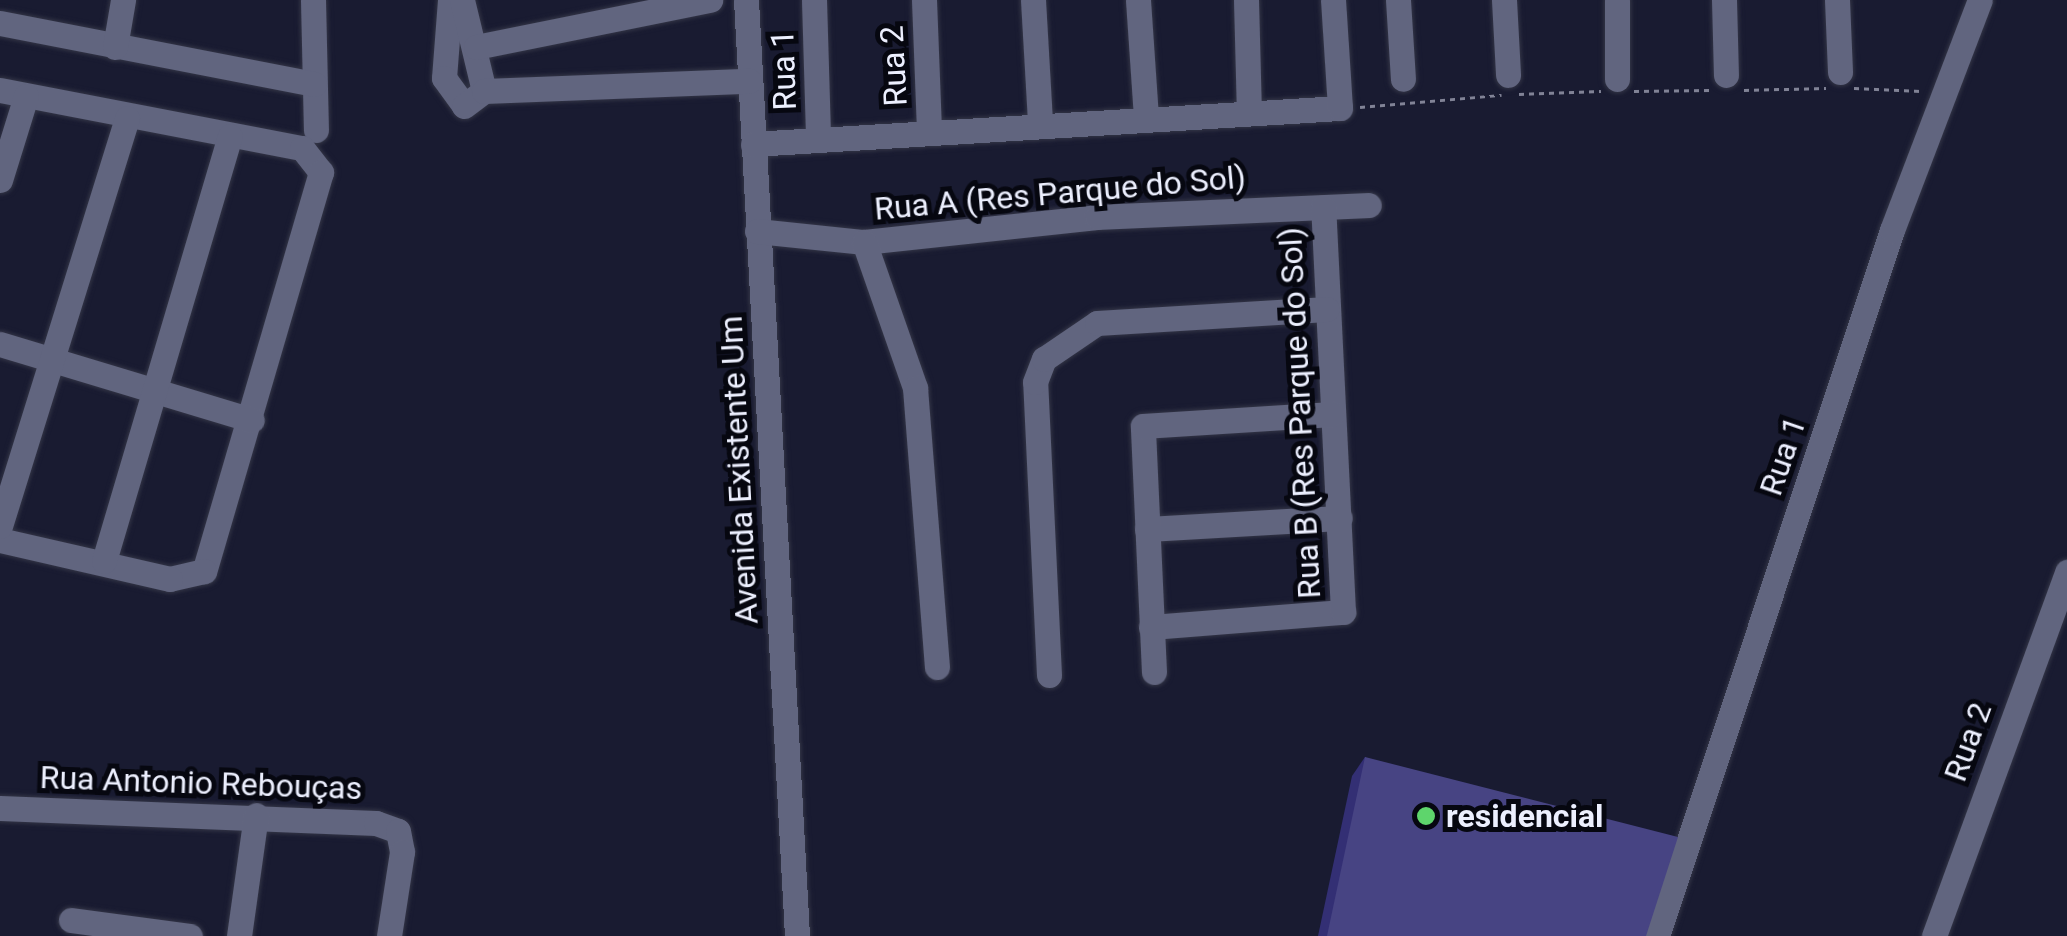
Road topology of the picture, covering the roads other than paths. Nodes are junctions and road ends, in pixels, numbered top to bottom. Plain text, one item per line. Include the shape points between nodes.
1 (123, 0) edge
2 (313, 0) edge
3 (450, 0) edge
4 (462, 0) edge
5 (710, 0) edge
6 (746, 0) edge
7 (814, 0) edge
8 (924, 0) edge
9 (1033, 0) edge
10 (1138, 0) edge
11 (1246, 0) edge
12 (1334, 0) edge
13 (1398, 0) edge
14 (1504, 0) edge
15 (1617, 0) edge
16 (1724, 0) edge
17 (1837, 0) edge
18 (1980, 0) edge
19 (682, 2) edge
20 (574, 12) edge
21 (0, 23) edge
22 (115, 47) junction
23 (476, 47) junction
24 (1840, 72) dead end
25 (1726, 74) dead end
26 (1508, 75) dead end
27 (1402, 79) dead end
28 (749, 81) junction
29 (314, 84) junction
30 (1618, 87) road end
31 (0, 90) edge
32 (484, 92) junction
33 (26, 96) junction
34 (1249, 112) junction
35 (1146, 116) junction
36 (127, 118) junction
37 (1040, 123) junction
38 (929, 128) junction
39 (316, 130) dead end
40 (230, 136) junction
41 (818, 138) junction
42 (752, 144) junction
43 (0, 180) edge
44 (1369, 205) dead end
45 (1322, 207) junction
46 (758, 231) junction
47 (864, 242) junction
48 (1327, 310) junction
49 (0, 344) edge
50 (53, 359) junction
51 (154, 392) junction
52 (1332, 414) junction
53 (252, 420) junction
54 (1340, 518) junction
55 (0, 526) edge
56 (1147, 529) junction
57 (0, 540) edge
58 (104, 561) junction
59 (2067, 572) edge
60 (1151, 626) junction
61 (937, 667) dead end
62 (1154, 672) dead end
63 (1048, 675) dead end
64 (0, 808) edge
65 (256, 815) junction
66 (72, 920) dead end
67 (190, 936) edge
68 (240, 936) edge
69 (388, 936) edge
70 (798, 936) edge
71 (1657, 936) edge
72 (1934, 936) edge

1 - 22 street
2 - 29 street
3 - 32 street via 441,57 447,91 464,106
4 - 23 street
5 - 19 street
6 - 28 street, Avenida Existente Um
7 - 41 street, Rua 1
8 - 38 street, Rua 2
9 - 37 street
10 - 35 street
11 - 34 street
12 - 34 street via 1340,108
13 - 27 street
14 - 26 street
15 - 30 street
16 - 25 street
17 - 24 street
18 - 71 street, Rua 1 via 1942,92
19 - 20 street
20 - 23 street
21 - 22 street
22 - 29 street
23 - 32 street
28 - 32 street
28 - 42 street, Avenida Existente Um
29 - 39 street
31 - 33 street
33 - 36 street
33 - 43 street
34 - 35 street
35 - 37 street
36 - 40 street
36 - 50 street
37 - 38 street
38 - 41 street
40 - 51 street
40 - 53 street via 302,148 320,161
41 - 42 street
42 - 46 street, Avenida Existente Um
44 - 45 street, Rua A (Res Parque do Sol)
45 - 47 street, Rua A (Res Parque do Sol) via 1097,217
45 - 48 street, Rua B (Res Parque do Sol)
46 - 47 street, Rua A (Res Parque do Sol)
46 - 70 street, Avenida Existente Um
47 - 61 street via 916,388
48 - 52 street, Rua B (Res Parque do Sol)
48 - 63 street via 1097,323 1044,359 1035,382
49 - 50 street
50 - 51 street
50 - 55 street
51 - 53 street
51 - 58 street
52 - 54 street, Rua B (Res Parque do Sol)
52 - 56 street via 1143,426
53 - 58 street via 204,571 186,581
54 - 56 street
54 - 60 street, Rua B (Res Parque do Sol) via 1341,615
56 - 60 street
57 - 58 street
59 - 72 street, Rua 2
60 - 62 street
64 - 65 street, Rua Antonio Rebouças
65 - 68 street
65 - 69 street, Rua Antonio Rebouças via 398,830
66 - 67 street

